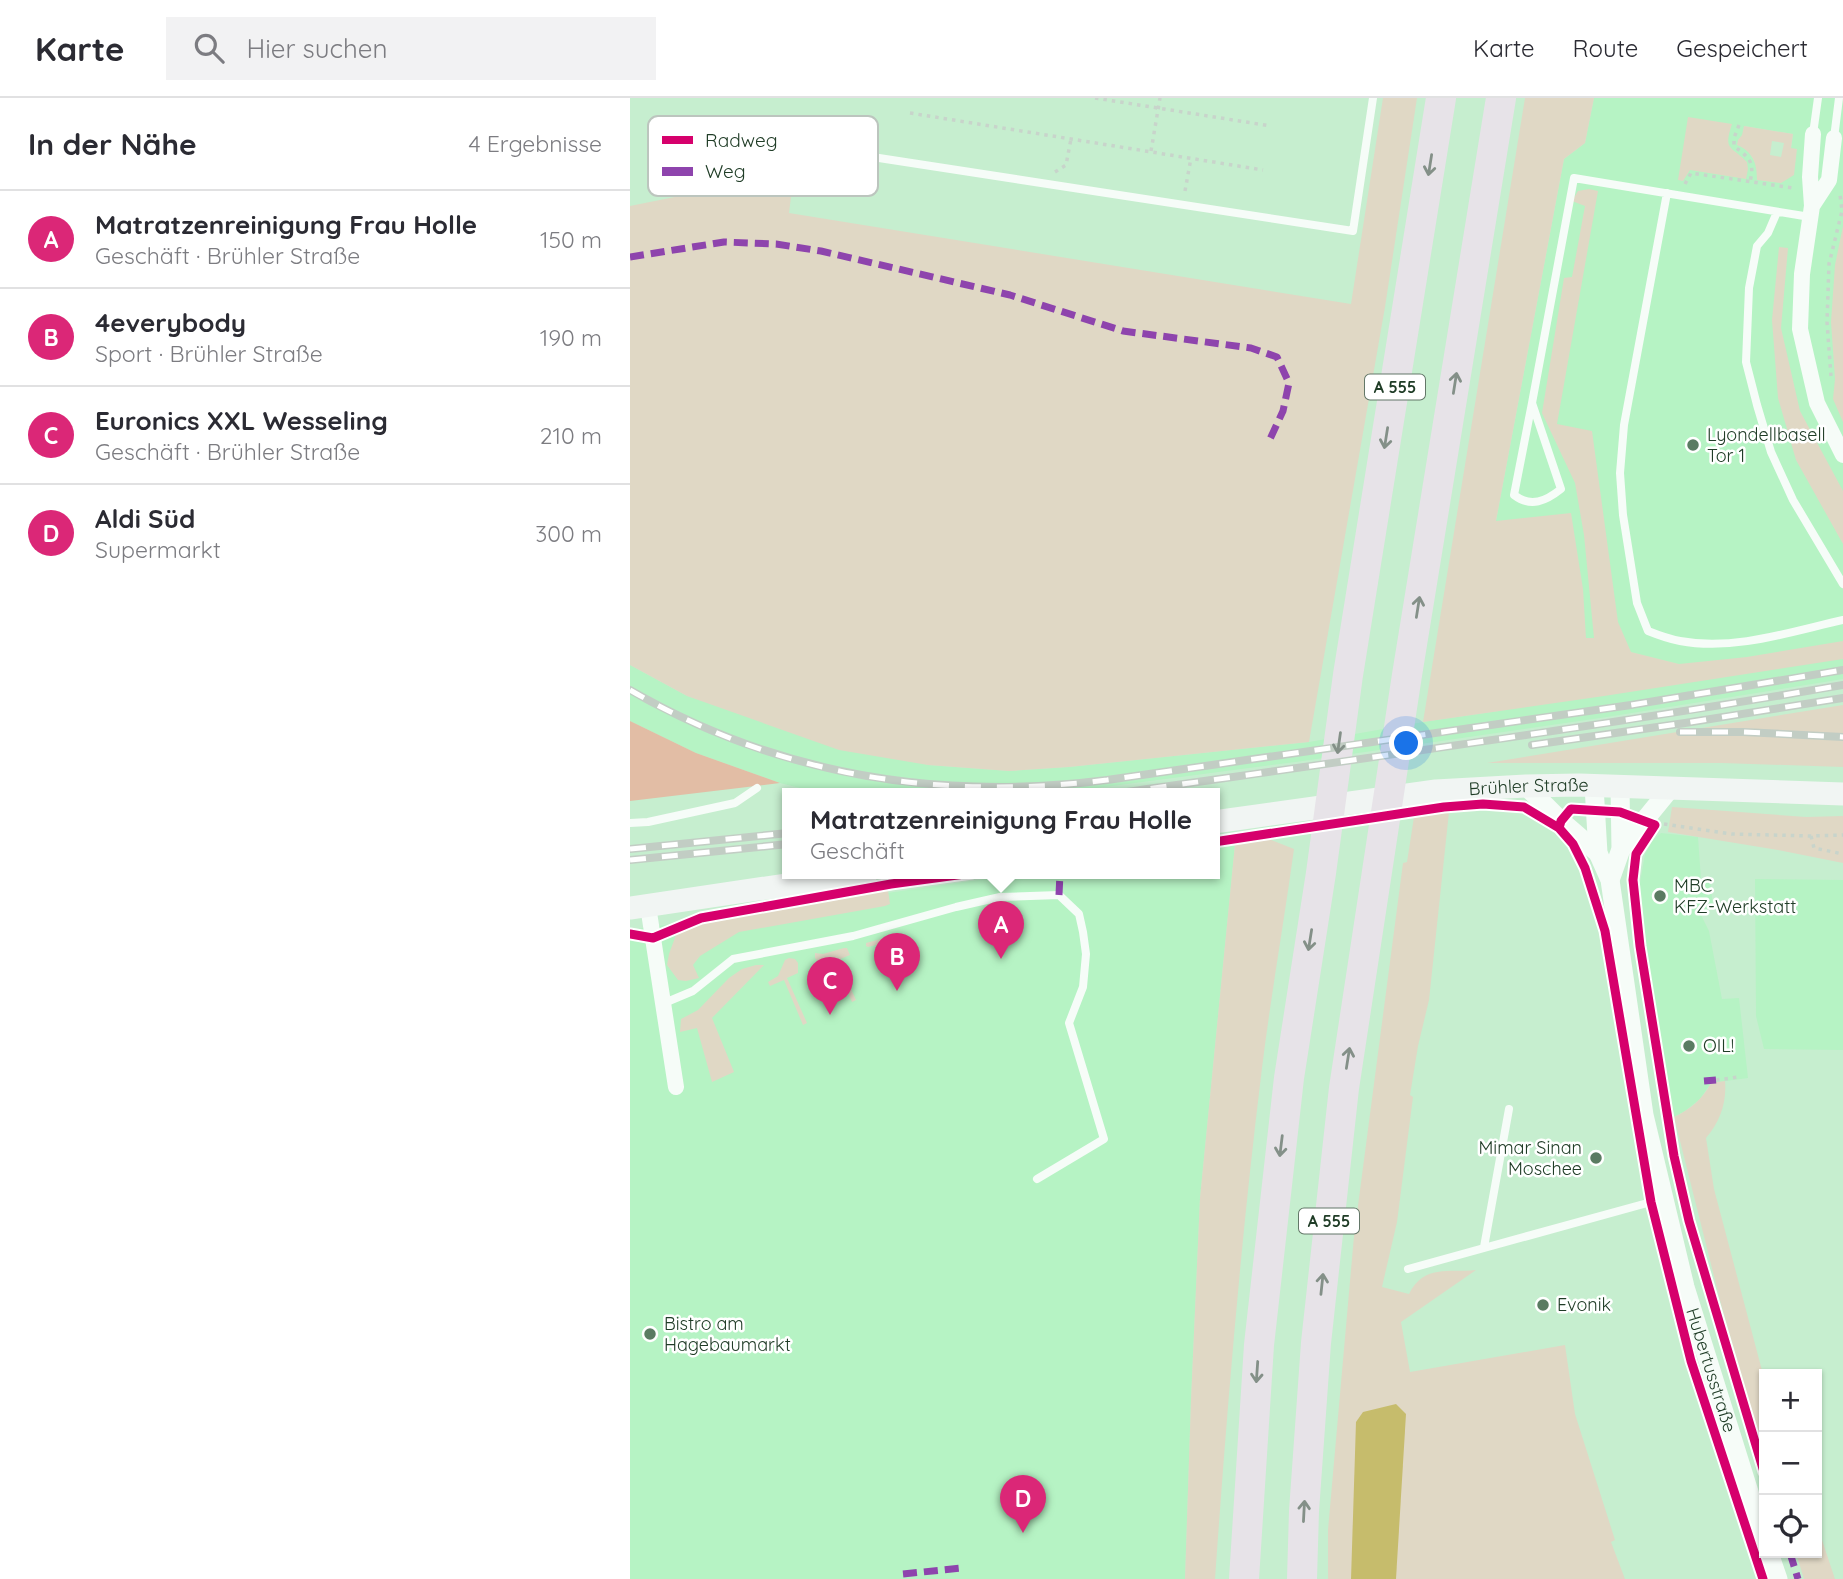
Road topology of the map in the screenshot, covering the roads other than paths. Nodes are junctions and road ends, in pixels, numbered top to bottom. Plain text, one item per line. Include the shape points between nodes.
1 (1373, 98) edge
2 (1441, 98) edge
3 (1501, 98) edge
4 (1818, 98) edge
5 (1839, 98) edge
6 (1814, 134) joint
7 (1834, 138) joint
8 (879, 158) dead end
9 (1667, 193) junction
10 (1777, 212) junction
11 (1811, 212) junction
12 (1532, 403) junction
13 (1843, 455) edge
14 (1843, 584) edge
15 (1843, 620) edge
16 (1526, 786) junction
17 (1594, 786) junction
18 (1620, 787) junction
19 (757, 788) dead end
20 (1670, 789) junction
21 (1843, 793) edge
22 (1220, 821) edge
23 (630, 823) edge
24 (1621, 849) junction
25 (1598, 853) junction
26 (827, 879) edge
27 (1611, 880) junction
28 (639, 907) edge
29 (662, 1004) junction
30 (676, 1087) dead end
31 (1509, 1109) dead end
32 (1037, 1179) dead end
33 (1664, 1200) junction
34 (1484, 1247) junction
35 (1408, 1269) dead end
36 (1759, 1524) edge
37 (1771, 1558) edge
38 (1244, 1579) edge
39 (1301, 1579) edge
40 (1778, 1579) edge

1 - 8 lane via 1353,231
2 -> 38 highway, A 555 via 1289,1078 1259,1345
39 -> 3 highway, A 555 via 1317,1329 1344,1088
4 - 6 lane
5 - 7 lane
6 - 11 street
7 - 11 street via 1829,180
9 - 10 lane
9 - 12 lane via 1574,178
9 - 15 lane via 1624,425 1620,473 1634,589 1648,631 1679,641 1721,645
10 - 11 lane
10 - 14 lane via 1756,246 1746,362 1771,452 1793,500
11 - 13 street via 1800,329 1817,403
12 - 12 lane via 1561,489 1538,502 1523,502 1514,495
16 - 17 main road, Brühler Straße
16 - 22 main road, Brühler Straße via 1436,791
16 - 25 street
17 - 18 main road, Brühler Straße
17 - 25 street, Hubertusstraße
18 - 20 main road, Brühler Straße
18 - 24 street, Hubertusstraße
19 - 23 lane via 735,803
20 - 21 main road, Brühler Straße
20 - 24 street
24 - 27 street, Hubertusstraße
25 - 27 street, Hubertusstraße
26 - 28 main road
27 - 33 street, Hubertusstraße via 1644,1115
28 - 29 street
29 - 30 street
29 - 32 lane via 693,991 733,959 853,936 1000,897 1059,895 1079,914 1083,932 1083,987 1069,1023 1104,1139
31 - 34 lane
33 - 34 lane
33 - 36 street, Hubertusstraße via 1685,1287
34 - 35 lane
37 - 40 street

